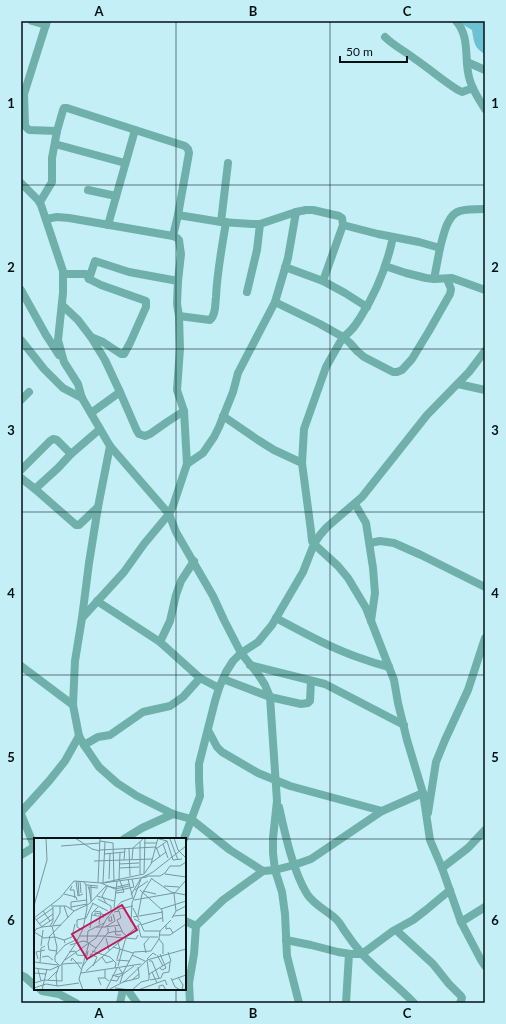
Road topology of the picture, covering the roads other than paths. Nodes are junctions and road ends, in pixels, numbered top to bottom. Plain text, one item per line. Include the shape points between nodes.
1 (32, 21) edge
2 (456, 21) edge
3 (47, 23) edge
4 (385, 37) dead end
5 (467, 62) junction
6 (485, 70) edge
7 (473, 88) junction
8 (485, 109) edge
9 (135, 130) junction
10 (57, 131) junction
11 (55, 144) junction
12 (125, 163) junction
13 (228, 163) dead end
14 (21, 183) edge
15 (88, 190) dead end
16 (116, 196) junction
17 (40, 202) junction
18 (485, 209) edge
19 (296, 212) junction
20 (178, 215) junction
21 (46, 219) junction
22 (223, 222) junction
23 (260, 224) junction
24 (108, 225) junction
25 (343, 225) junction
26 (173, 236) junction
27 (393, 237) junction
28 (440, 248) junction
29 (385, 266) junction
30 (285, 267) junction
31 (63, 274) junction
32 (89, 279) junction
33 (434, 279) junction
34 (447, 279) junction
35 (178, 281) junction
36 (323, 281) junction
37 (21, 290) edge
38 (485, 290) edge
39 (247, 292) dead end
40 (275, 302) junction
41 (62, 304) junction
42 (367, 307) junction
43 (179, 316) junction
44 (91, 337) junction
45 (343, 337) junction
46 (21, 340) edge
47 (485, 351) edge
48 (64, 362) junction
49 (458, 384) junction
50 (485, 390) edge
51 (29, 392) dead end
52 (120, 392) junction
53 (82, 398) junction
54 (21, 400) edge
55 (184, 411) junction
56 (91, 413) junction
57 (223, 416) junction
58 (100, 429) junction
59 (110, 446) junction
60 (70, 454) junction
61 (302, 463) junction
62 (187, 464) junction
63 (21, 470) edge
64 (21, 478) edge
65 (35, 489) junction
66 (355, 504) junction
67 (98, 507) junction
68 (169, 514) junction
69 (370, 543) junction
70 (314, 544) junction
71 (194, 561) junction
72 (485, 587) edge
73 (97, 601) junction
74 (82, 618) junction
75 (276, 618) junction
76 (371, 622) junction
77 (485, 638) edge
78 (160, 642) junction
79 (241, 653) junction
80 (250, 665) junction
81 (21, 666) edge
82 (389, 668) junction
83 (200, 678) junction
84 (223, 679) junction
85 (311, 681) junction
86 (219, 688) junction
87 (270, 697) junction
88 (73, 705) junction
89 (404, 725) junction
90 (208, 730) junction
91 (79, 736) junction
92 (84, 745) junction
93 (276, 780) junction
94 (423, 793) junction
95 (277, 801) junction
96 (382, 811) junction
97 (21, 813) edge
98 (173, 814) junction
99 (191, 819) junction
100 (427, 823) junction
101 (485, 830) edge
102 (126, 838) edge
103 (184, 838) edge
104 (34, 846) edge
105 (34, 848) edge
106 (21, 855) edge
107 (294, 865) junction
108 (442, 868) junction
109 (275, 870) junction
110 (263, 871) junction
111 (450, 890) junction
112 (485, 907) edge
113 (186, 921) edge
114 (461, 922) junction
115 (196, 926) junction
116 (396, 930) junction
117 (286, 940) junction
118 (350, 954) junction
119 (362, 954) junction
120 (485, 966) edge
121 (21, 975) edge
122 (34, 985) edge
123 (41, 990) edge
124 (123, 990) edge
125 (128, 990) edge
126 (76, 1003) edge
127 (120, 1003) edge
128 (138, 1003) edge
129 (190, 1003) edge
130 (299, 1003) edge
131 (346, 1003) edge
132 (414, 1003) edge
133 (460, 1003) edge

1 - 3 street
2 - 5 street via 463,30
3 - 10 street via 24,94 25,126 29,130
4 - 7 street via 458,90 462,92
5 - 6 street
5 - 7 street
7 - 8 street
9 - 10 street via 64,108
9 - 12 street
9 - 20 street via 188,149
10 - 11 street
11 - 12 street
11 - 17 street via 52,182
12 - 16 street
13 - 22 street
14 - 17 street
15 - 16 street
16 - 24 street
17 - 21 street
18 - 28 street via 459,211 453,214
19 - 23 street
19 - 25 street via 313,210 339,216
19 - 30 street
20 - 22 street
20 - 26 street
21 - 24 street via 57,217
21 - 31 street
22 - 23 street
22 - 43 street via 212,319
23 - 39 street
24 - 26 street
25 - 27 street
25 - 36 street
26 - 35 street via 179,240 181,254
27 - 28 street
27 - 29 street
28 - 33 street
29 - 33 street via 406,274
29 - 42 street
30 - 36 street
30 - 40 street
31 - 32 street via 86,274
31 - 41 street
32 - 35 street via 95,261 129,272
32 - 44 street via 146,301 146,307 124,354
33 - 34 street
34 - 38 street via 452,278
34 - 45 street via 450,294 412,359 402,370 392,372 364,356
35 - 43 street
36 - 42 street
37 - 48 street
40 - 45 street
40 - 57 street via 238,373
41 - 44 street
41 - 48 street via 58,340
42 - 45 street via 352,330
43 - 55 street via 177,390
44 - 52 street
45 - 61 street via 326,366 304,429
46 - 53 street via 63,388
47 - 49 street
48 - 53 street via 78,384
49 - 50 street
49 - 66 street via 427,415
51 - 54 street
52 - 55 street via 136,430 142,436 150,434
52 - 56 street
53 - 56 street
55 - 62 street
56 - 58 street
57 - 61 street via 274,450
57 - 62 street via 209,446
58 - 59 street
58 - 60 street
59 - 67 street
59 - 68 street
60 - 63 street via 53,439
60 - 65 street
61 - 70 street
62 - 68 street
64 - 65 street
65 - 67 street via 76,525
66 - 69 street via 366,523
66 - 70 street via 327,527
67 - 74 street
68 - 71 street via 176,532
68 - 73 street via 124,572
69 - 72 street via 394,543
69 - 76 street via 375,581
70 - 75 street via 303,572
70 - 76 street via 348,578 366,608
71 - 78 street via 181,581 170,621
71 - 79 street
73 - 74 street
73 - 78 street
74 - 88 street via 75,661
75 - 79 street via 258,642
75 - 82 street via 338,649
76 - 82 street
77 - 100 street via 468,690 436,762
78 - 83 street
79 - 80 street
79 - 84 street via 232,661
80 - 85 street
80 - 87 street via 265,685
81 - 88 street
82 - 89 street
83 - 86 street
83 - 92 street via 183,697 170,706 143,712 110,735 98,737
84 - 86 street
84 - 87 street
85 - 87 street via 308,702 301,704
85 - 89 street via 325,684
86 - 90 street
87 - 93 street
88 - 91 street
89 - 94 street
90 - 93 street via 222,752 258,773
90 - 99 street via 199,764 200,796
91 - 92 street
91 - 97 street via 65,761
92 - 98 street via 99,767 112,779 137,796
93 - 95 street
93 - 96 street
94 - 96 street
94 - 100 street
95 - 107 street
95 - 109 street via 273,838
96 - 107 street via 311,858
97 - 104 street
98 - 99 street
98 - 102 street
99 - 103 street
99 - 110 street via 230,850
100 - 108 street via 430,840
101 - 108 street via 468,848
105 - 106 street
107 - 109 street
107 - 119 street via 308,896 338,921
108 - 111 street
109 - 110 street
109 - 117 street via 282,892
110 - 115 street via 223,900
111 - 114 street
111 - 116 street via 417,917
112 - 114 street
113 - 115 street
114 - 120 street
115 - 129 street via 189,983
116 - 119 street
116 - 133 street via 433,964 461,996
117 - 118 street
117 - 130 street via 287,956
118 - 119 street
118 - 131 street
119 - 132 street
121 - 122 street
123 - 126 street via 59,994
124 - 127 street
125 - 128 street

